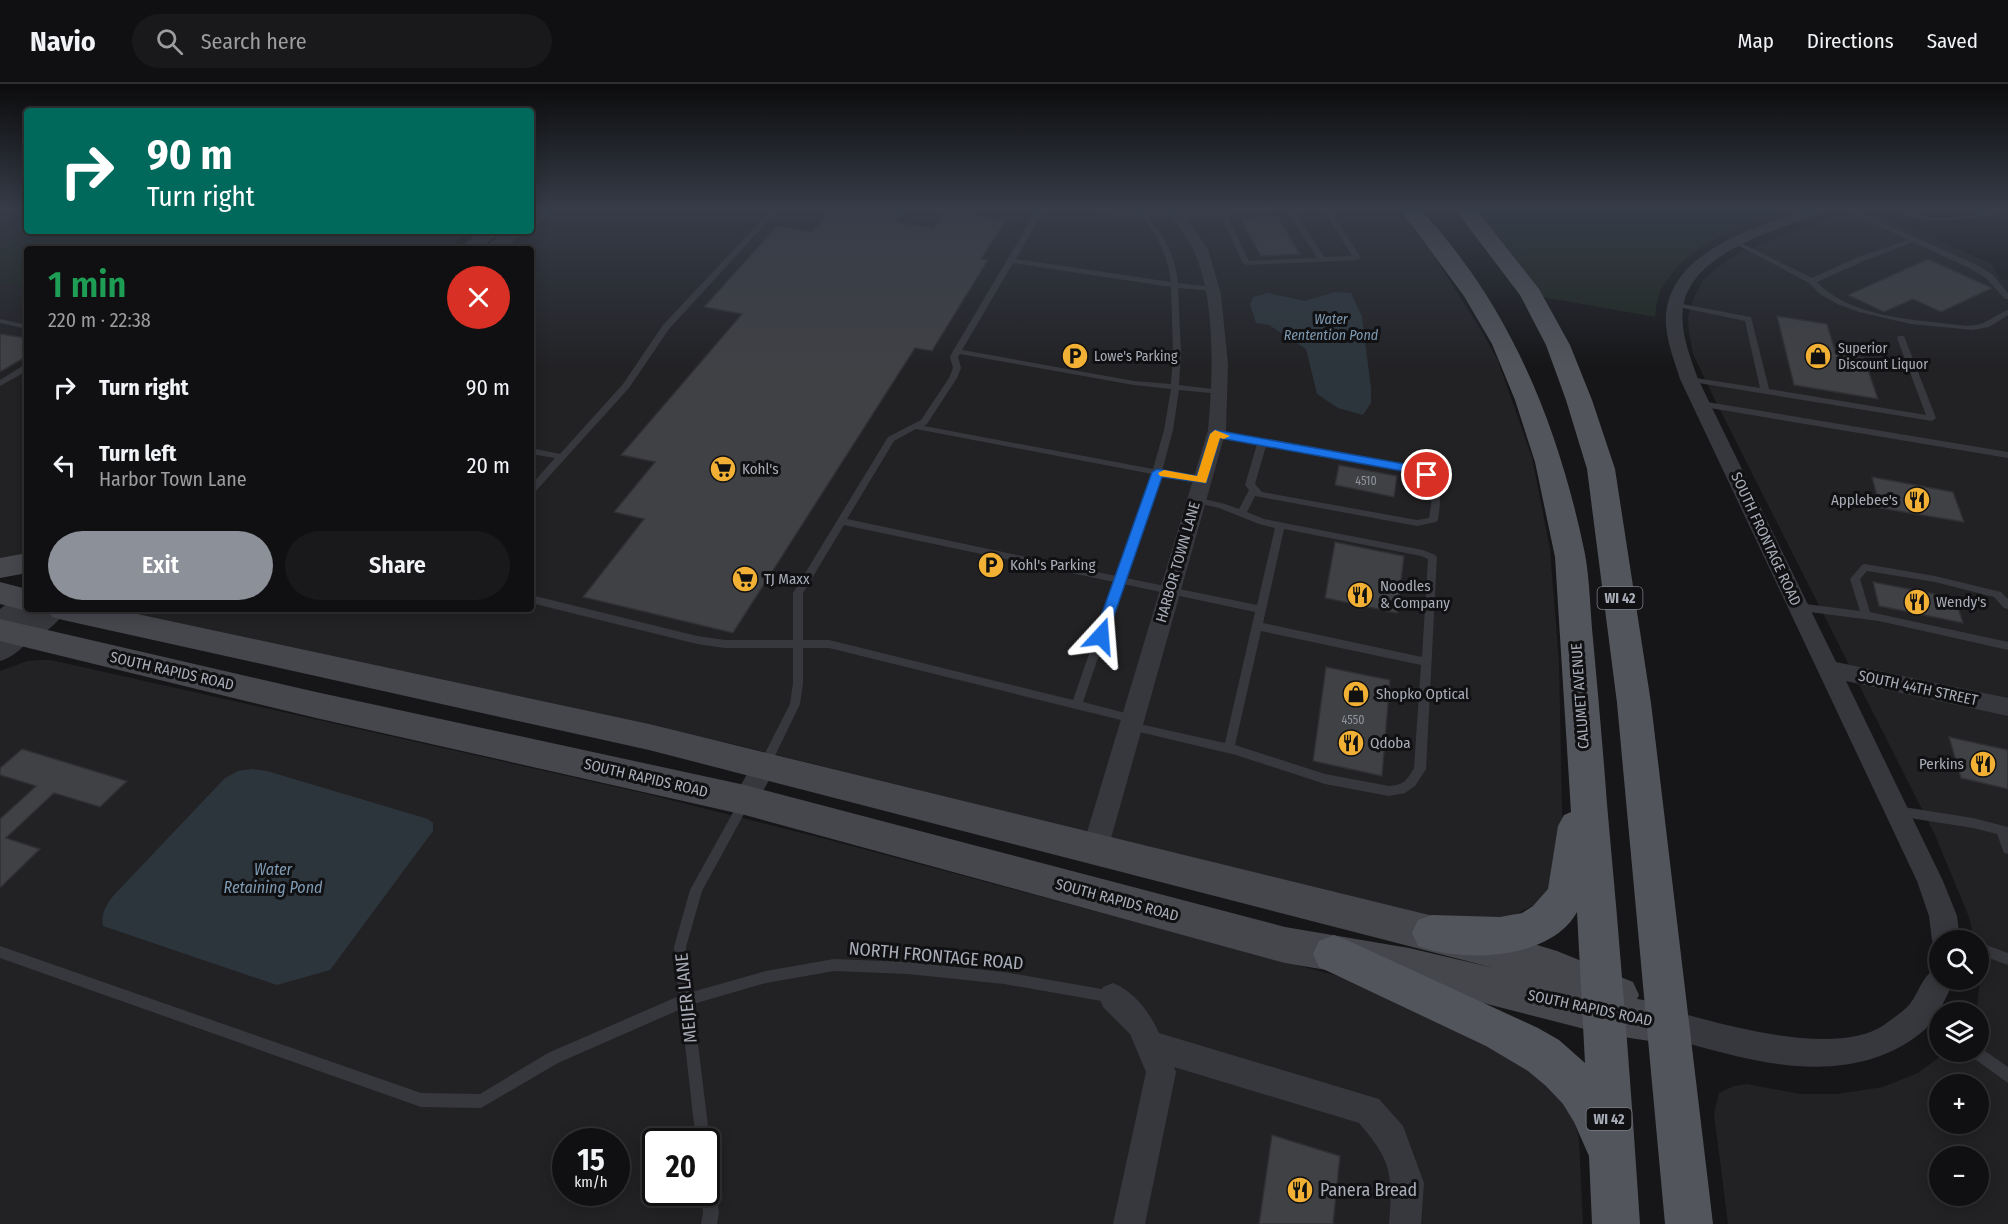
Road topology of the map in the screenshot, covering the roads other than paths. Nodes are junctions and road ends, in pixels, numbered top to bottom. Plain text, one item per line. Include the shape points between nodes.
1 (727, 261) edge
2 (1010, 261) edge
3 (1019, 261) edge
4 (1169, 261) edge
5 (1204, 261) edge
6 (1246, 261) edge
7 (1292, 261) edge
8 (1450, 261) edge
9 (1504, 261) edge
10 (1705, 261) edge
11 (1773, 261) edge
12 (1856, 261) edge
13 (1958, 261) edge
14 (1812, 281) junction
15 (1174, 285) junction
16 (1212, 289) junction
17 (2008, 297) edge
18 (1674, 304) junction
19 (2008, 312) edge
20 (2, 323) edge
21 (24, 327) edge
22 (1901, 338) dead end
23 (957, 351) junction
24 (24, 369) edge
25 (1689, 379) junction
26 (0, 384) edge
27 (1177, 388) junction
28 (1765, 390) junction
29 (1221, 392) junction
30 (1701, 404) junction
31 (916, 427) junction
32 (1215, 434) junction
33 (1262, 443) junction
34 (534, 452) edge
35 (2008, 455) edge
36 (562, 457) junction
37 (1157, 472) junction
38 (534, 488) edge
39 (1199, 490) junction
40 (1253, 491) junction
41 (1241, 514) junction
42 (842, 521) junction
43 (1280, 526) junction
44 (24, 564) edge
45 (0, 568) edge
46 (1120, 579) junction
47 (1170, 590) junction
48 (0, 593) edge
49 (534, 600) edge
50 (2008, 605) edge
51 (1798, 607) junction
52 (1261, 610) junction
53 (46, 612) edge
54 (77, 612) edge
55 (1866, 615) junction
56 (12, 624) edge
57 (1257, 626) junction
58 (797, 644) junction
59 (2008, 646) edge
60 (1427, 662) junction
61 (1828, 669) junction
62 (1077, 705) junction
63 (2008, 707) edge
64 (1132, 722) junction
65 (1229, 749) junction
66 (1585, 765) junction
67 (765, 766) junction
68 (745, 800) junction
69 (1897, 811) junction
70 (2005, 832) edge
71 (1095, 849) junction
72 (2008, 849) edge
73 (1947, 930) edge
74 (1432, 933) junction
75 (0, 952) edge
76 (1989, 952) edge
77 (1335, 954) junction
78 (2008, 959) edge
79 (1113, 998) joint
80 (686, 1000) junction
81 (1603, 1000) junction
82 (1929, 1016) edge
83 (1670, 1024) junction
84 (1149, 1045) junction
85 (1989, 1061) edge
86 (2008, 1076) edge
87 (701, 1128) edge
88 (1611, 1163) junction
89 (710, 1206) edge
90 (708, 1224) edge
91 (1129, 1224) edge
92 (1405, 1224) edge
93 (1616, 1224) edge
94 (1689, 1224) edge

1 - 36 lane via 666,327 626,386
2 - 23 lane
3 - 15 lane
4 - 15 lane
5 - 16 street, HARBOR TOWN LANE
6 - 7 lane
8 - 66 main road, CALUMET AVENUE / WI 42 via 1504,344 1549,462 1570,557
9 - 83 main road, WI 42 via 1532,295 1558,345 1601,469 1634,703
10 - 18 street, SOUTH FRONTAGE ROAD via 1684,282
11 - 14 lane
12 - 14 lane
13 - 17 lane via 1989,276
14 - 19 lane via 1836,300 1889,318 1972,328
15 - 16 lane
15 - 27 lane
16 - 29 street, HARBOR TOWN LANE
18 - 25 street, SOUTH FRONTAGE ROAD via 1674,336
18 - 28 lane via 1748,319
20 - 21 lane
22 - 28 lane via 1932,418
23 - 27 lane
23 - 31 lane via 953,378 924,422
24 - 26 lane
25 - 28 lane
25 - 30 street, SOUTH FRONTAGE ROAD
27 - 29 lane
27 - 37 lane
29 - 32 street, HARBOR TOWN LANE
30 - 35 lane
30 - 51 street, SOUTH FRONTAGE ROAD
31 - 37 lane
31 - 42 lane via 891,439
32 - 33 lane
32 - 39 street, HARBOR TOWN LANE
33 - 40 lane via 1250,485
33 - 40 lane via 1420,471 1434,481 1437,490 1433,520 1417,524
34 - 36 lane
36 - 38 lane
37 - 39 lane
37 - 46 lane
39 - 41 lane
39 - 47 street, HARBOR TOWN LANE
40 - 41 lane
41 - 43 lane
42 - 46 lane
42 - 58 lane via 798,593
43 - 52 lane
43 - 60 lane via 1432,557
44 - 45 main road
46 - 47 lane
46 - 62 lane
47 - 52 lane
47 - 64 street, HARBOR TOWN LANE
48 - 56 main road, SOUTH RAPIDS ROAD
49 - 58 lane via 697,640
50 - 55 lane via 1997,594 1865,567 1855,579
51 - 55 lane
51 - 61 street, SOUTH FRONTAGE ROAD
52 - 57 lane
53 - 56 street
54 - 67 main road, SOUTH RAPIDS ROAD
55 - 59 lane
56 - 68 main road, SOUTH RAPIDS ROAD via 316,705
57 - 60 lane
57 - 65 lane
58 - 62 lane via 829,644
58 - 67 lane via 795,704
60 - 65 lane via 1420,769 1401,790 1325,779
61 - 63 street, SOUTH 44TH STREET
61 - 69 street, SOUTH FRONTAGE ROAD
62 - 64 lane
64 - 65 lane
64 - 71 street, HARBOR TOWN LANE
66 - 74 main road via 1570,876 1558,909 1544,921 1506,935 1478,938
66 - 81 main road, CALUMET AVENUE / WI 42
67 - 68 street, MEIJER LANE
67 - 71 main road, SOUTH RAPIDS ROAD
68 - 77 main road, SOUTH RAPIDS ROAD via 1285,945
68 - 80 lane, MEIJER LANE via 696,890 680,947
69 - 70 lane
69 - 73 street, SOUTH FRONTAGE ROAD via 1936,895
70 - 72 lane
71 - 74 main road, SOUTH RAPIDS ROAD
74 - 81 main road, SOUTH RAPIDS ROAD via 1512,955
75 - 80 lane, NORTH FRONTAGE ROAD via 421,1100 481,1101 553,1058
76 - 78 lane
77 - 81 main road, SOUTH RAPIDS ROAD
77 - 88 main road via 1516,1037 1544,1055 1592,1109
79 - 80 lane, NORTH FRONTAGE ROAD via 1004,978 834,965 766,977
79 - 84 street via 1140,1024
80 - 87 lane, MEIJER LANE
81 - 83 main road, SOUTH RAPIDS ROAD
81 - 88 main road, CALUMET AVENUE / WI 42
82 - 83 street via 1857,1049 1821,1054 1771,1050
83 - 94 main road, WI 42
84 - 91 street via 1161,1072
84 - 92 street via 1368,1110 1392,1137 1408,1183
85 - 86 lane
88 - 93 main road, CALUMET AVENUE / WI 42
89 - 90 lane

